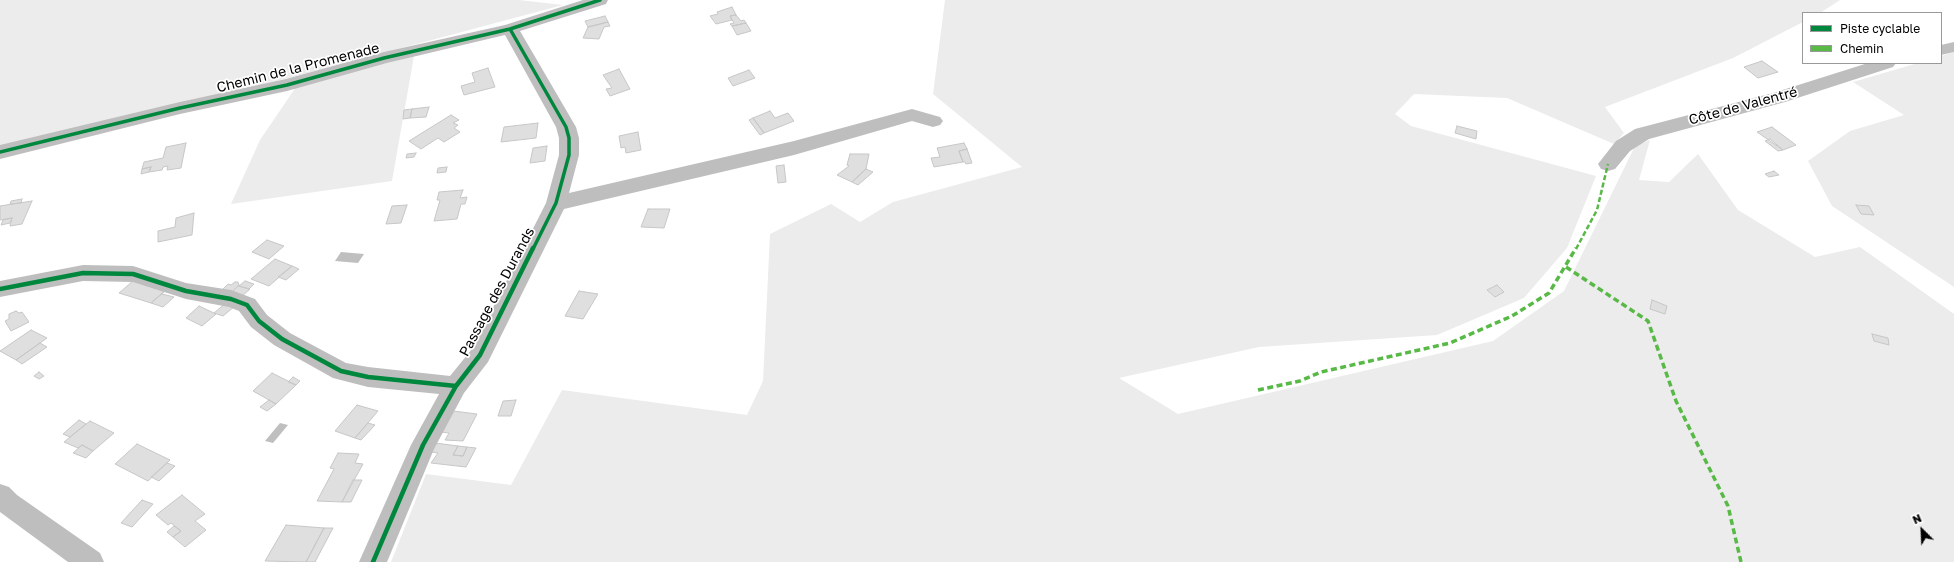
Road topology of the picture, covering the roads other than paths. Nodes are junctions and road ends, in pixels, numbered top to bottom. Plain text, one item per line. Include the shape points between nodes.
1 (600, 0) edge
2 (510, 29) junction
3 (1954, 47) edge
4 (1942, 50) edge
5 (1884, 64) edge
6 (933, 121) dead end
7 (0, 152) edge
8 (1608, 164) dead end
9 (556, 203) junction
10 (0, 289) edge
11 (456, 386) junction
12 (0, 495) edge
13 (90, 562) edge
14 (373, 562) edge

1 - 2 street, Chemin de la Promenade
2 - 7 street, Chemin de la Promenade via 384,58 287,85
2 - 9 street, Passage des Durands via 566,127 569,138 569,155
3 - 4 street
5 - 8 street, Côte de Valentré via 1778,98 1642,134 1623,146
6 - 9 street via 912,115 794,148
9 - 11 street, Passage des Durands via 480,355
10 - 11 street via 83,273 134,274 186,291 231,299 247,305 259,321 282,339 341,371 368,377
11 - 14 street, Passage des Durands via 413,467
12 - 13 street

